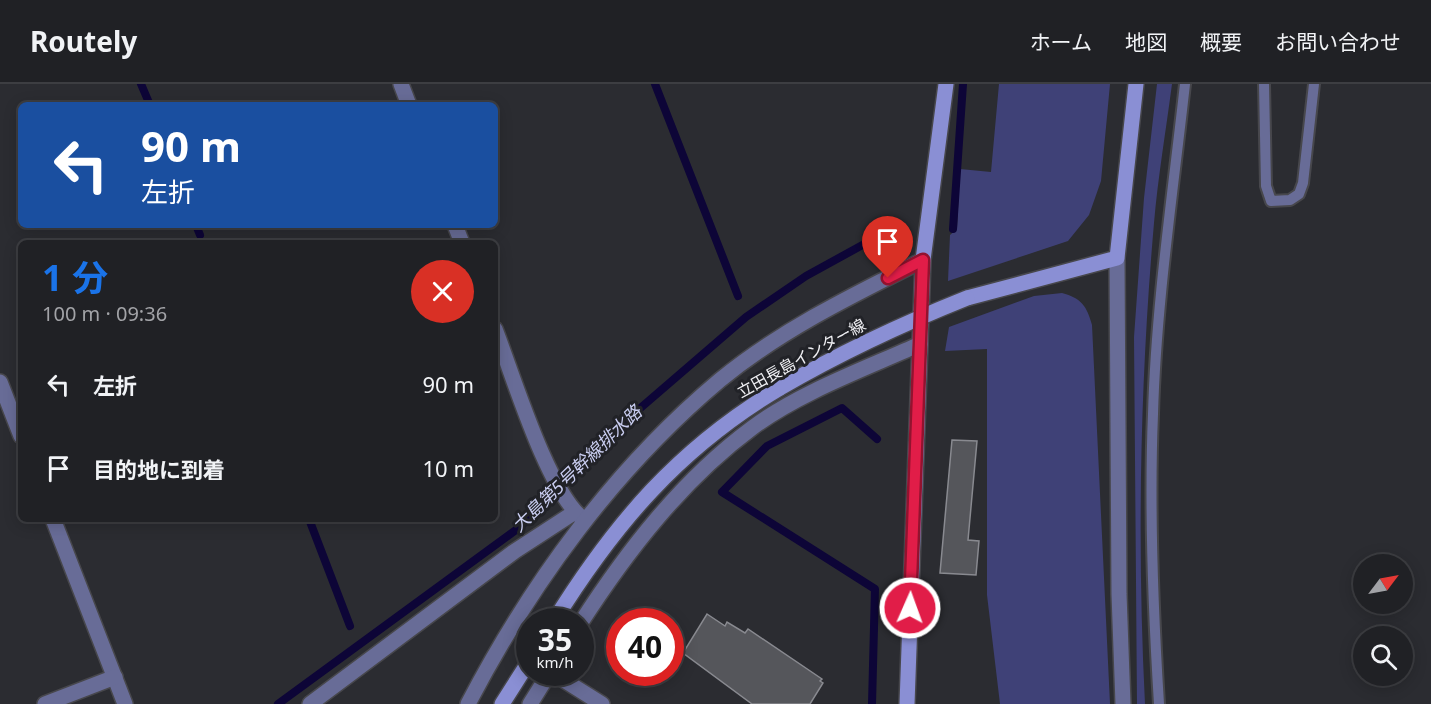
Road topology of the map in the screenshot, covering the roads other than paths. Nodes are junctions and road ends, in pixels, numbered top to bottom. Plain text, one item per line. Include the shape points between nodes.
1 (401, 84) edge
2 (946, 84) edge
3 (1137, 84) edge
4 (1185, 84) edge
5 (1264, 84) edge
6 (1314, 84) edge
7 (408, 102) edge
8 (1117, 258) junction
9 (923, 260) junction
10 (498, 337) edge
11 (920, 344) junction
12 (0, 382) edge
13 (18, 428) edge
14 (577, 512) junction
15 (54, 522) edge
16 (562, 608) edge
17 (590, 608) edge
18 (115, 677) junction
19 (516, 682) edge
20 (542, 686) edge
21 (573, 686) edge
22 (45, 704) edge
23 (125, 704) edge
24 (310, 704) edge
25 (468, 704) edge
26 (502, 704) edge
27 (530, 704) edge
28 (602, 704) edge
29 (907, 704) edge
30 (1123, 704) edge
31 (1158, 704) edge

1 - 7 street
2 - 9 main road
3 - 8 main road
4 - 31 lane via 1153,413 1153,612
5 - 6 lane via 1266,186 1271,201 1281,202 1299,194 1303,183
8 - 16 main road, 立田長島インター線, bridge via 967,298 890,329 741,411 652,488
8 - 30 street
9 - 11 main road
9 - 14 street via 788,333 721,380 634,464
10 - 14 street via 553,479
11 - 17 street via 824,386 753,427 693,478 611,576
11 - 29 main road
12 - 13 street
14 - 24 street via 514,551
14 - 25 street
15 - 18 street
18 - 22 street
18 - 23 street
19 - 26 main road
20 - 27 street
21 - 28 street

